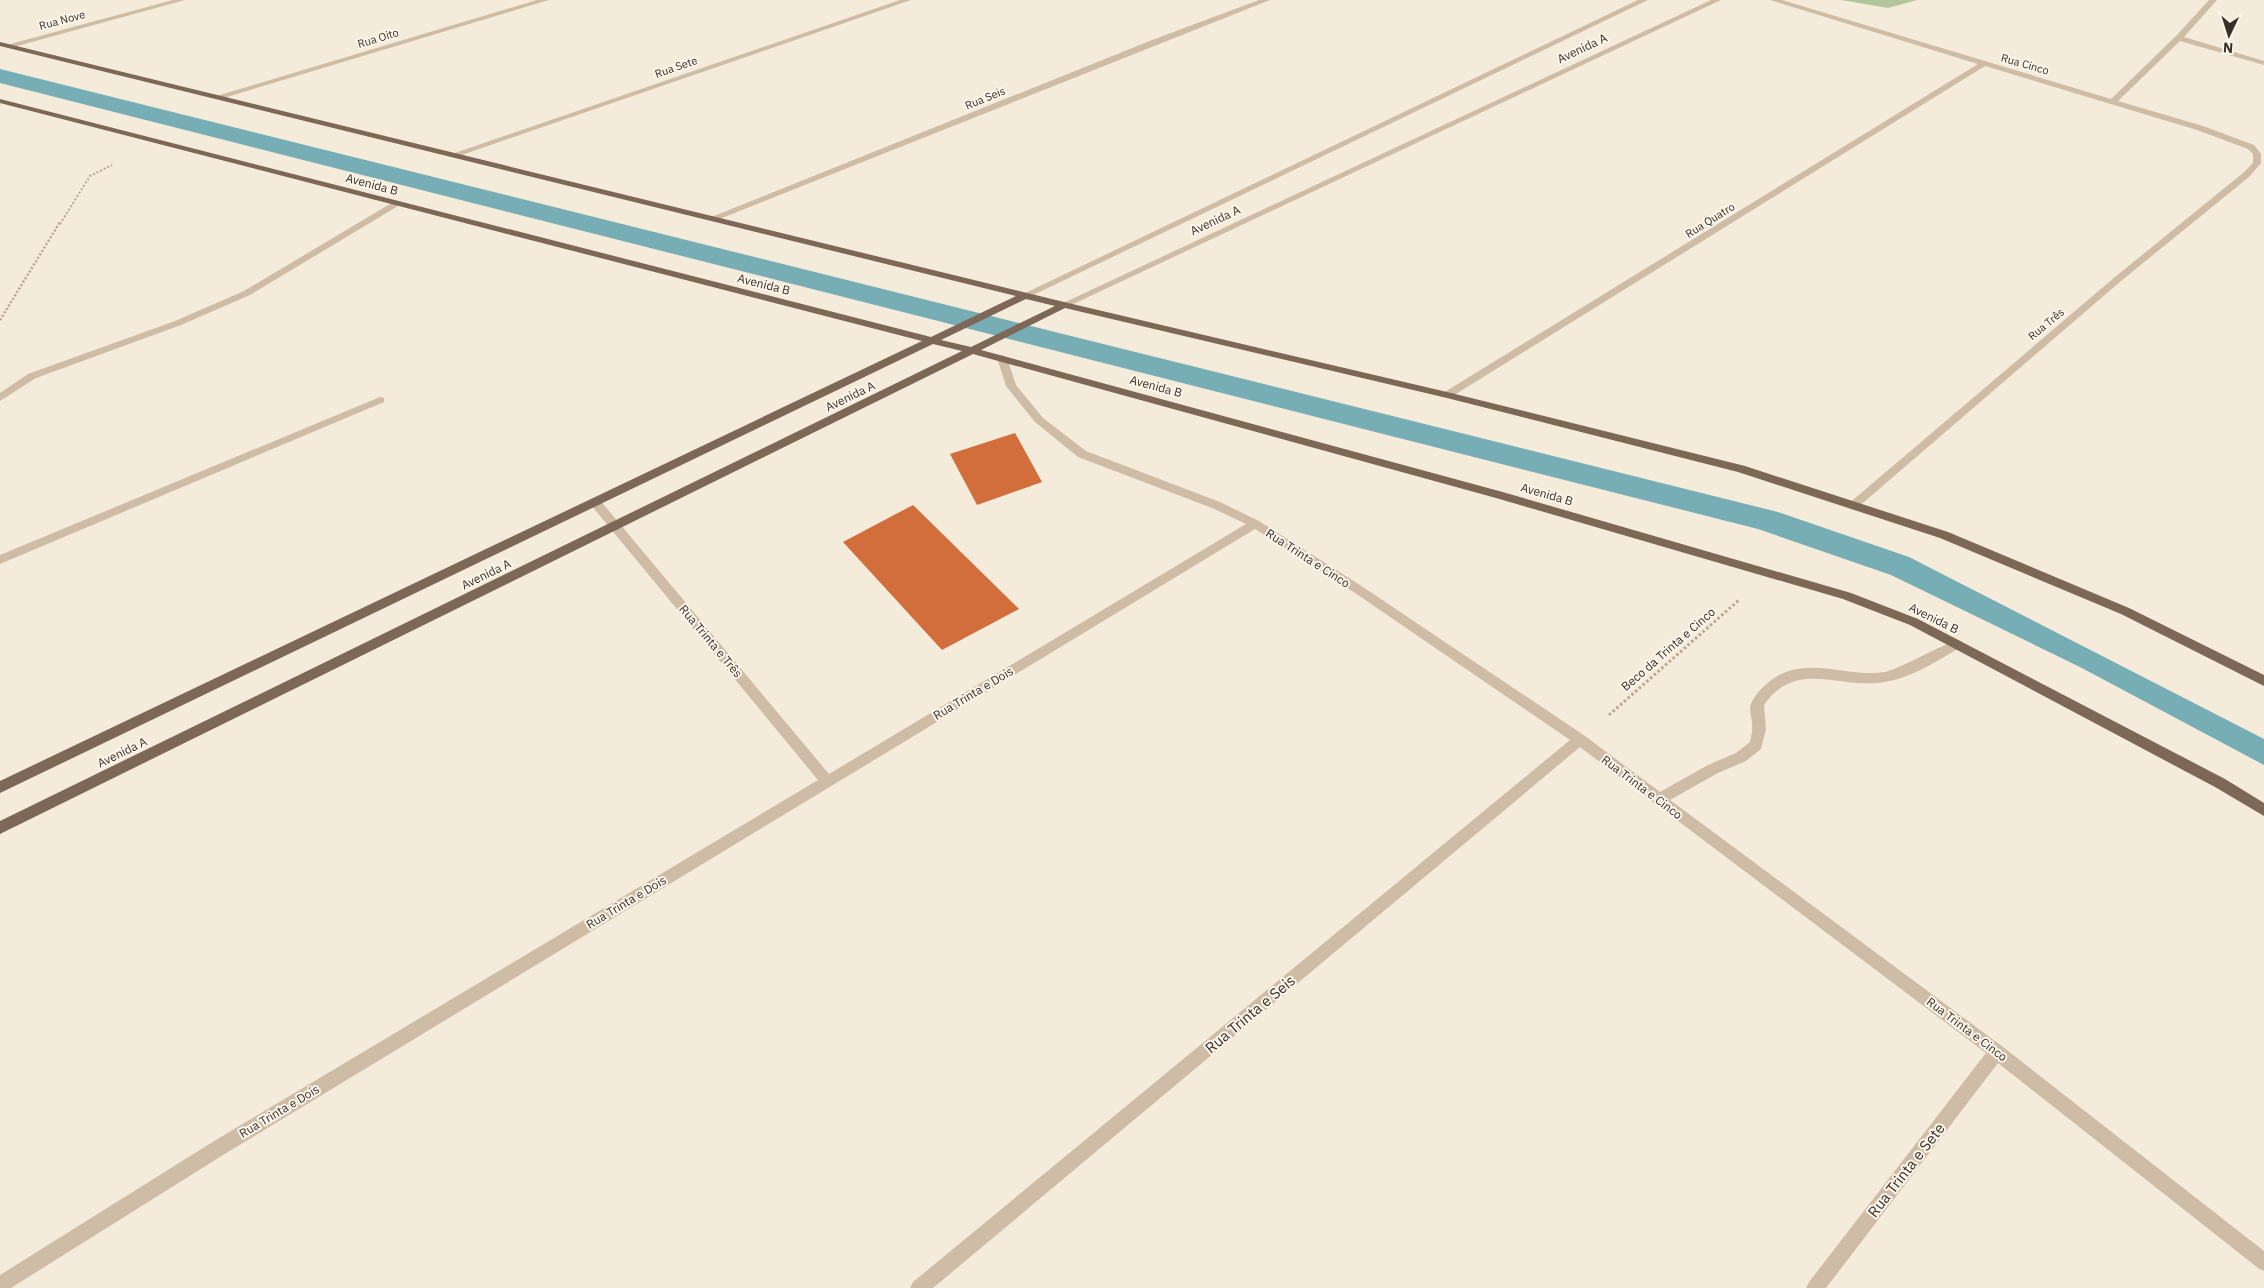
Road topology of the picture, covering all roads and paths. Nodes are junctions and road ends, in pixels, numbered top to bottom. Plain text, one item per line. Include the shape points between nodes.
1 (139, 0) edge
2 (181, 0) edge
3 (545, 0) edge
4 (907, 0) edge
5 (1266, 0) edge
6 (1644, 0) edge
7 (1717, 0) edge
8 (1774, 0) edge
9 (2213, 0) edge
10 (147, 9) junction
11 (2179, 38) junction
12 (4, 45) edge
13 (2264, 63) edge
14 (1984, 64) junction
15 (217, 97) junction
16 (0, 101) edge
17 (2113, 101) junction
18 (157, 142) junction
19 (453, 154) junction
20 (2257, 163) joint
21 (395, 204) junction
22 (714, 218) junction
23 (1020, 298) junction
24 (1059, 308) junction
25 (0, 320) edge
26 (936, 339) junction
27 (976, 350) junction
28 (1002, 358) junction
29 (1447, 395) junction
30 (0, 398) edge
31 (380, 400) dead end
32 (595, 502) junction
33 (1853, 505) junction
34 (1255, 524) junction
35 (616, 526) junction
36 (0, 560) edge
37 (1770, 574) junction
38 (1957, 644) junction
39 (2264, 680) edge
40 (1580, 740) junction
41 (827, 781) junction
42 (0, 787) edge
43 (1659, 800) junction
44 (2264, 810) edge
45 (0, 828) edge
46 (1997, 1052) junction
47 (2264, 1262) edge
48 (0, 1285) edge
49 (919, 1288) edge
50 (1815, 1288) edge

1 - 10 street
2 - 10 street, Rua Nove
3 - 15 street, Rua Oito
4 - 19 street, Rua Sete
5 - 22 street, Rua Seis
6 - 23 street, Avenida A
7 - 24 street, Avenida A
8 - 14 street, Rua Cinco
9 - 11 street
10 - 12 street, Rua Nove
11 - 13 street
11 - 17 street
12 - 15 main road
14 - 17 street, Rua Cinco
14 - 29 street, Rua Quatro
15 - 19 main road
16 - 18 main road, Avenida B
17 - 20 street, Rua Cinco via 2228,137 2251,147 2257,154
18 - 21 main road, Avenida B
18 - 25 path via 90,176
19 - 22 main road
20 - 33 street, Rua Três
21 - 26 main road, Avenida B
21 - 30 street via 247,293 178,323 32,376
22 - 23 main road
23 - 24 main road
23 - 26 main road, Avenida A
24 - 27 main road, Avenida A
24 - 29 main road
26 - 27 main road, Avenida B
26 - 32 main road, Avenida A
27 - 28 main road, Avenida B
27 - 35 main road, Avenida A
28 - 34 street, Rua Trinta e Cinco via 1012,386 1039,420 1082,454 1216,505
28 - 37 main road, Avenida B via 1499,495
29 - 33 main road via 1741,468
31 - 36 street
32 - 35 street, Rua Trinta e Três
32 - 42 main road, Avenida A
33 - 39 main road via 1944,535 2116,607
34 - 40 street, Rua Trinta e Cinco via 1359,590
34 - 41 street, Rua Trinta e Dois
35 - 41 street, Rua Trinta e Três
35 - 45 main road, Avenida A
37 - 38 main road, Avenida B via 1856,599 1914,622
37 - 40 path, Beco da Trinta e Cinco
38 - 43 street via 1907,671 1875,678 1821,672 1794,673 1778,681 1762,697 1757,708 1759,727 1756,745 1742,757 1713,769
38 - 44 main road, Avenida B via 2220,783
40 - 43 street, Rua Trinta e Cinco
40 - 49 street, Rua Trinta e Seis
41 - 48 street, Rua Trinta e Dois via 217,1149
43 - 46 street, Rua Trinta e Cinco
46 - 47 street, Rua Trinta e Cinco
46 - 50 street, Rua Trinta e Sete

